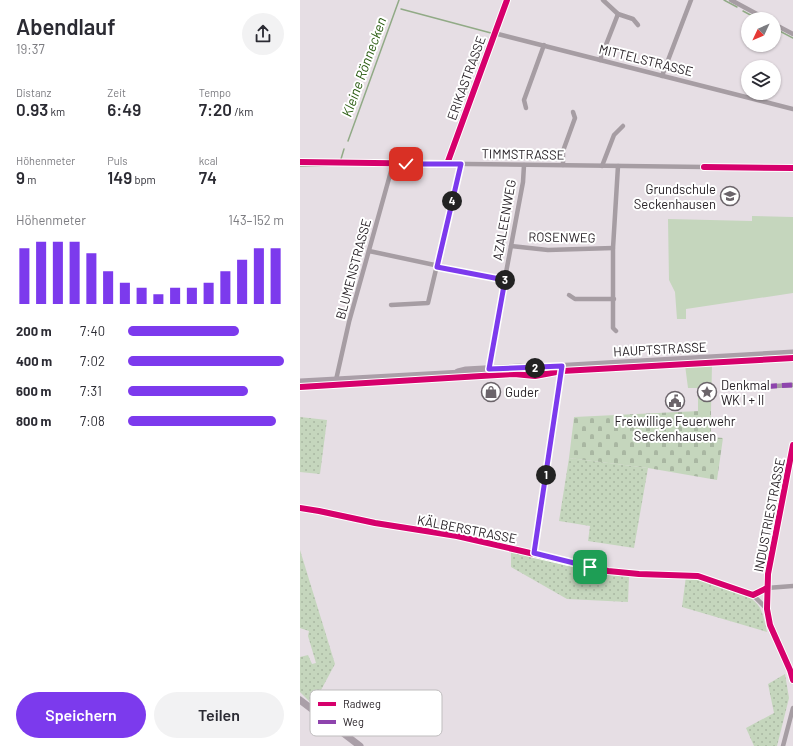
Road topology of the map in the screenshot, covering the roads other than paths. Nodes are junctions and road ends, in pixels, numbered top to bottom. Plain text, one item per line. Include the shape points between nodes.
1 (507, 0) edge
2 (603, 0) edge
3 (691, 0) edge
4 (731, 0) edge
5 (753, 12) edge
6 (618, 14) junction
7 (638, 25) dead end
8 (781, 28) edge
9 (494, 33) junction
10 (793, 34) edge
11 (544, 45) junction
12 (600, 60) junction
13 (662, 76) junction
14 (526, 108) dead end
15 (793, 110) edge
16 (573, 112) dead end
17 (622, 126) dead end
18 (300, 162) edge
19 (393, 164) junction
20 (447, 164) junction
21 (461, 164) junction
22 (524, 165) junction
23 (563, 165) junction
24 (602, 166) junction
25 (618, 166) junction
26 (793, 168) edge
27 (511, 246) junction
28 (613, 248) junction
29 (369, 251) junction
30 (437, 267) junction
31 (505, 280) junction
32 (569, 295) dead end
33 (614, 299) junction
34 (391, 305) dead end
35 (616, 331) dead end
36 (793, 353) edge
37 (562, 366) junction
38 (489, 371) junction
39 (336, 380) junction
40 (300, 382) edge
41 (793, 385) edge
42 (738, 388) dead end
43 (793, 445) edge
44 (300, 508) edge
45 (534, 553) junction
46 (793, 586) edge
47 (767, 588) junction
48 (753, 595) junction
49 (767, 609) junction
50 (793, 680) edge
51 (300, 700) edge
52 (310, 708) edge
53 (793, 708) edge
54 (347, 736) edge
55 (360, 746) edge
56 (783, 746) edge

1 - 9 street, ERIKASTRASSE
2 - 6 street
3 - 13 street
4 - 5 street
6 - 7 street via 633,19
6 - 12 street
8 - 10 street
9 - 11 street, MITTELSTRASSE
9 - 20 street, ERIKASTRASSE
11 - 12 street, MITTELSTRASSE
11 - 14 street via 524,100
12 - 13 street, MITTELSTRASSE
13 - 15 street, MITTELSTRASSE
16 - 23 street via 575,118 563,151
17 - 24 street via 614,135
18 - 19 street, TIMMSTRASSE
19 - 20 street, TIMMSTRASSE
19 - 29 street, BLUMENSTRASSE
20 - 21 street, TIMMSTRASSE
21 - 22 street, TIMMSTRASSE
21 - 30 street
22 - 23 street, TIMMSTRASSE
22 - 27 street, AZALEENWEG
23 - 24 street, TIMMSTRASSE
24 - 25 street, TIMMSTRASSE
25 - 26 street, TIMMSTRASSE
25 - 28 street, ROSENWEG
27 - 28 street, ROSENWEG via 548,250
27 - 31 street, AZALEENWEG
28 - 33 street, ROSENWEG
29 - 30 street
29 - 39 street, BLUMENSTRASSE
30 - 31 street
30 - 34 street via 428,303
31 - 38 street, AZALEENWEG
32 - 33 street via 575,299
33 - 35 street, ROSENWEG via 613,328
36 - 37 main road, HAUPTSTRASSE
37 - 38 main road, HAUPTSTRASSE via 527,368 520,371
37 - 45 street
38 - 39 main road, HAUPTSTRASSE
39 - 40 main road, HAUPTSTRASSE
41 - 42 street
43 - 47 street, INDUSTRIESTRASSE
44 - 45 street, KÄLBERSTRASSE via 457,536
45 - 48 street, KÄLBERSTRASSE via 608,571 698,576
46 - 47 street
47 - 48 street
47 - 49 street, INDUSTRIESTRASSE
48 - 49 street, KÄLBERSTRASSE
49 - 50 street, INDUSTRIESTRASSE via 770,625
51 - 52 main road
53 - 56 street
54 - 55 main road

